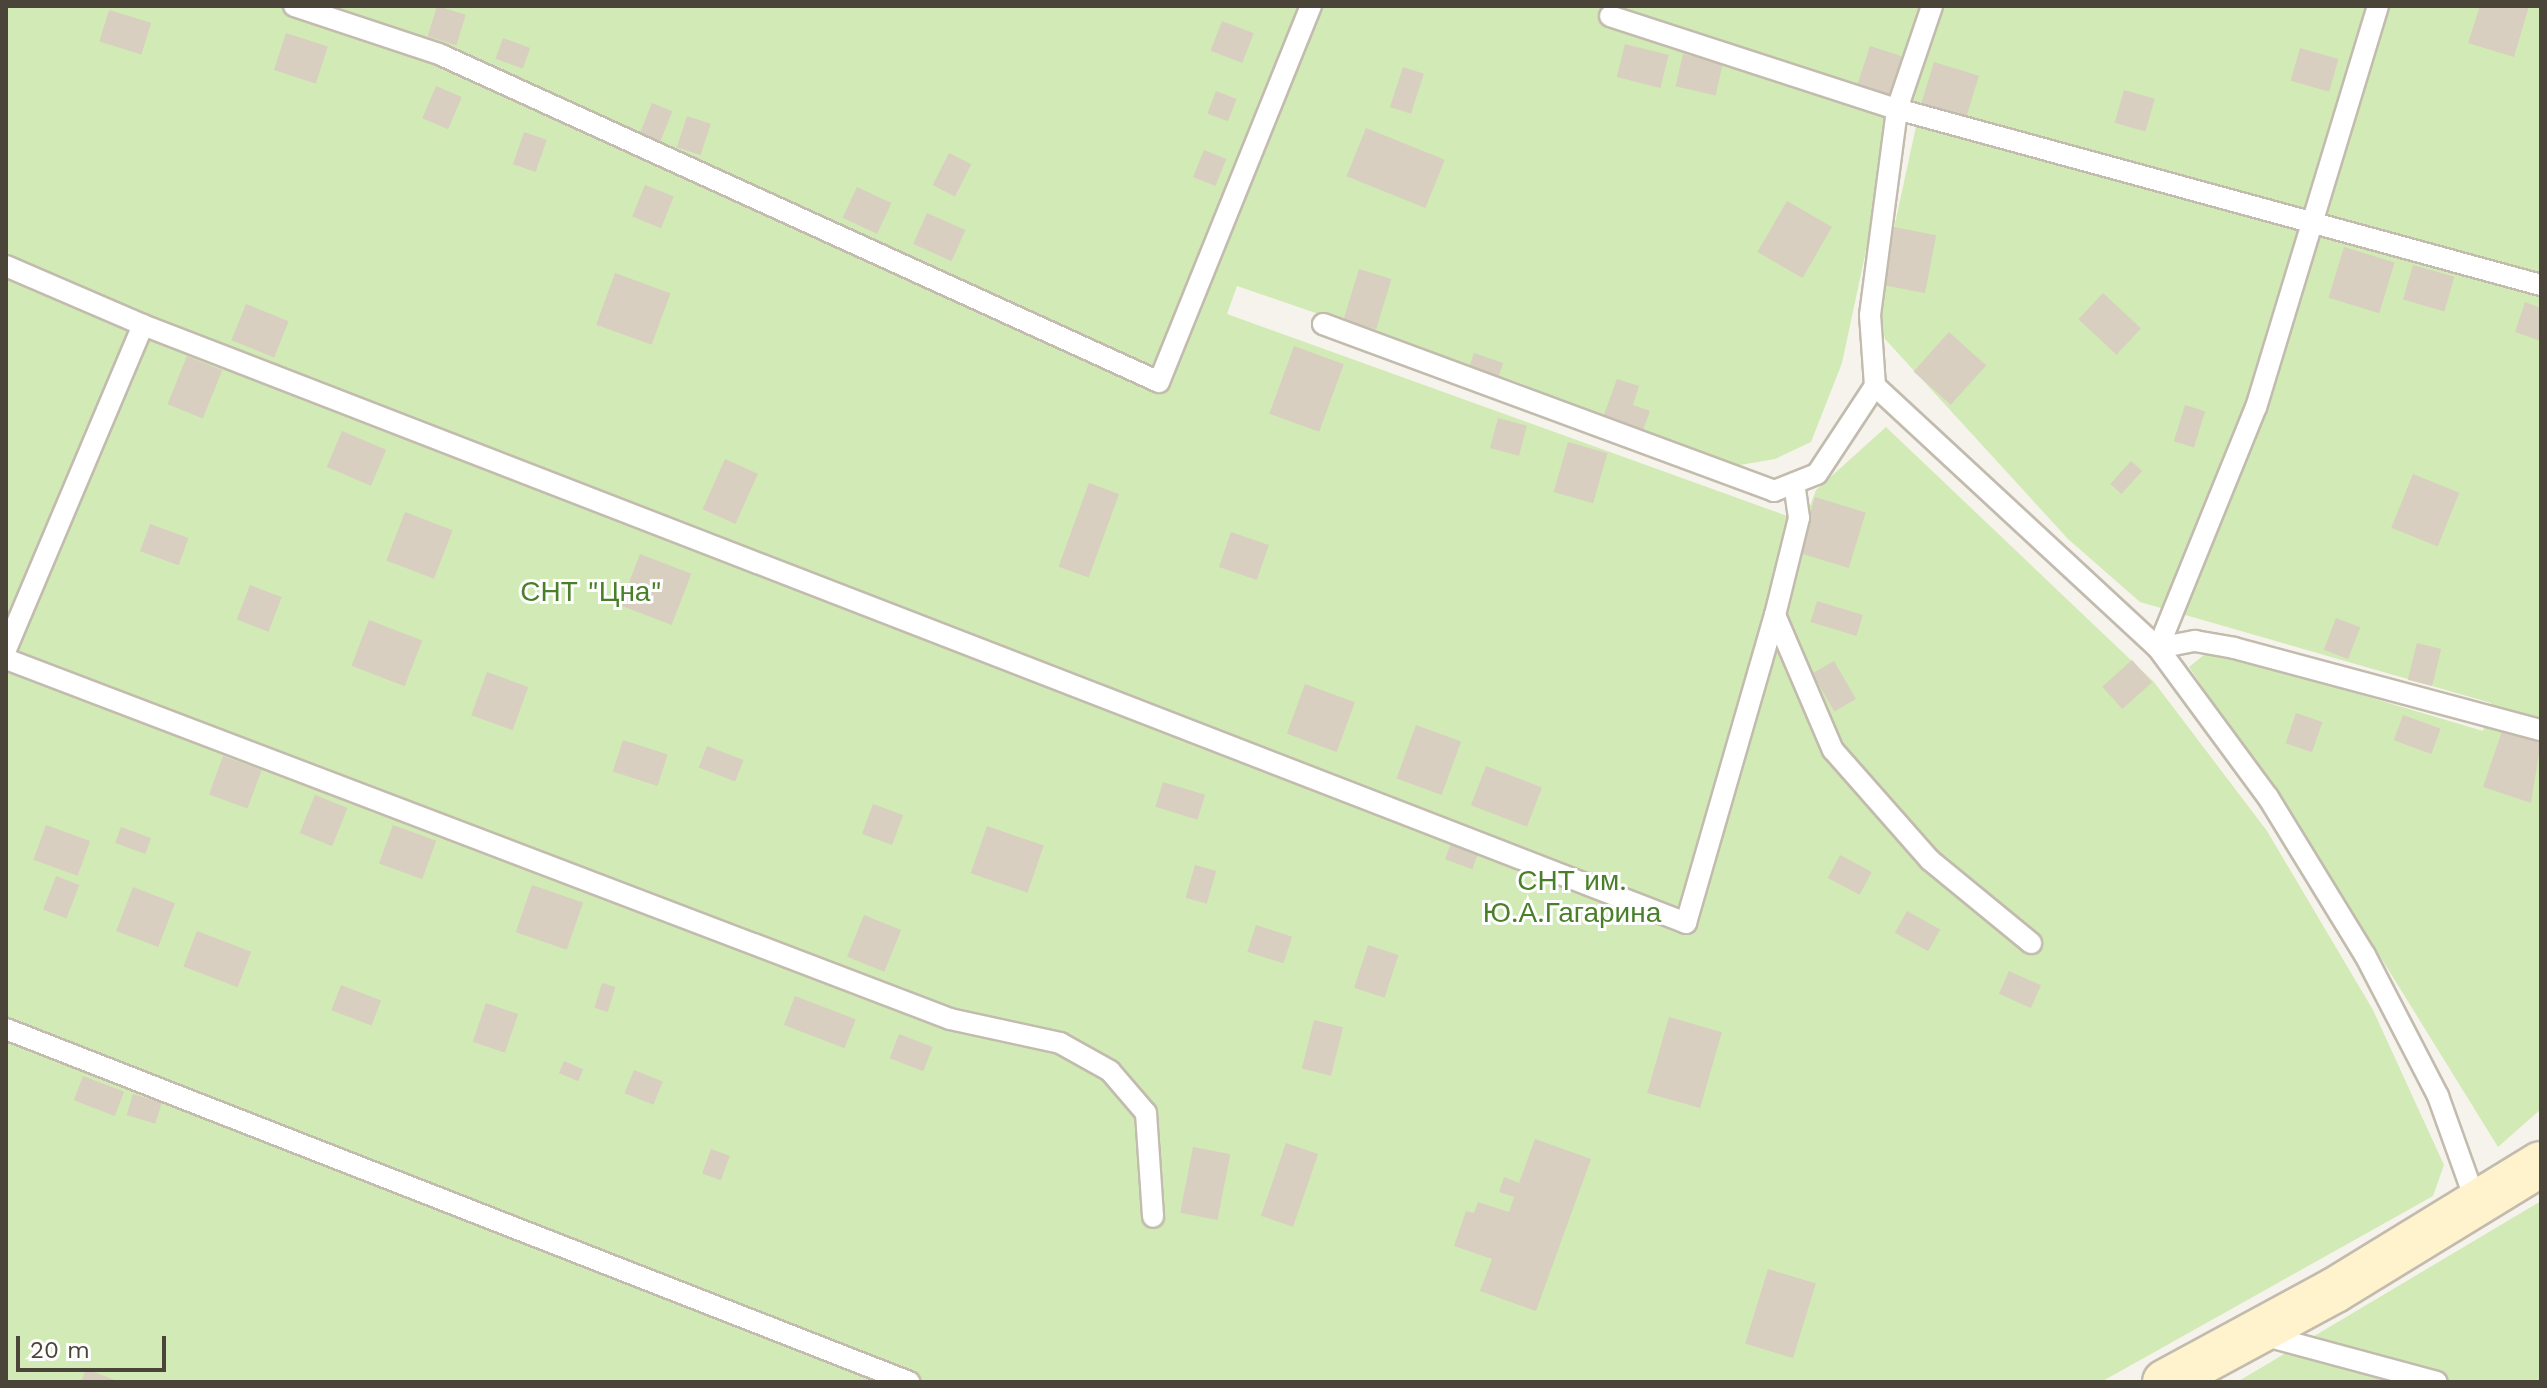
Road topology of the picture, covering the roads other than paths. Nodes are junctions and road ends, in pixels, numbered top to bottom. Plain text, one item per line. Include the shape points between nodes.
1 (294, 6) edge
2 (1311, 6) edge
3 (1932, 6) edge
4 (2378, 6) edge
5 (1610, 16) dead end
6 (1897, 109) junction
7 (2315, 218) junction
8 (6, 266) edge
9 (2541, 285) edge
10 (1323, 324) dead end
11 (143, 325) junction
12 (1875, 386) junction
13 (1794, 483) junction
14 (1775, 615) junction
15 (2158, 648) junction
16 (6, 650) edge
17 (6, 659) edge
18 (2541, 730) edge
19 (2031, 943) dead end
20 (6, 1029) edge
21 (2541, 1164) edge
22 (2477, 1205) junction
23 (1153, 1217) dead end
24 (2256, 1333) junction
25 (909, 1382) edge
26 (2165, 1382) edge
27 (2437, 1382) edge

1 - 2 lane via 439,54 1159,382
3 - 6 lane
4 - 7 lane
5 - 6 lane
6 - 7 lane
6 - 12 lane via 1870,315
7 - 9 lane
7 - 15 lane via 2256,407
8 - 11 lane
10 - 13 lane via 1774,491
11 - 14 lane via 1686,923
11 - 16 lane
12 - 13 lane via 1817,474
12 - 15 lane
13 - 14 lane via 1799,518
14 - 19 lane via 1833,750 1930,860
15 - 18 lane via 2195,641 2234,648
15 - 22 lane via 2268,797 2365,955 2438,1096
17 - 23 lane via 950,1019 1060,1043 1110,1071 1146,1113
20 - 25 lane
21 - 22 street
22 - 24 street
24 - 26 street
24 - 27 lane

